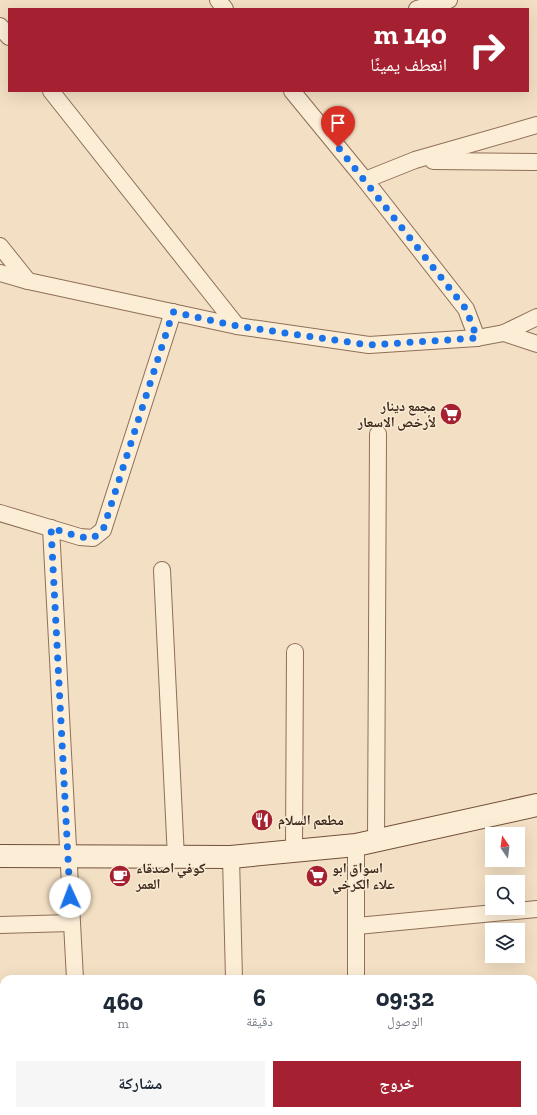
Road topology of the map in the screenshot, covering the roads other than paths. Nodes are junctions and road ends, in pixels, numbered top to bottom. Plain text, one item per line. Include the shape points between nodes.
1 (218, 0) edge
2 (449, 0) edge
3 (224, 8) edge
4 (421, 8) edge
5 (0, 26) edge
6 (8, 37) edge
7 (52, 92) edge
8 (293, 92) edge
9 (537, 125) edge
10 (415, 160) junction
11 (537, 162) edge
12 (365, 180) junction
13 (0, 246) edge
14 (0, 274) edge
15 (28, 281) junction
16 (173, 312) junction
17 (537, 317) edge
18 (237, 326) junction
19 (504, 333) junction
20 (477, 338) junction
21 (537, 344) edge
22 (378, 434) dead end
23 (0, 513) edge
24 (51, 528) junction
25 (162, 570) dead end
26 (295, 652) dead end
27 (537, 805) edge
28 (366, 843) junction
29 (294, 851) junction
30 (0, 856) edge
31 (231, 857) junction
32 (69, 858) junction
33 (176, 858) junction
34 (537, 909) edge
35 (71, 924) junction
36 (0, 925) edge
37 (357, 926) junction
38 (75, 975) edge
39 (234, 975) edge
40 (356, 975) edge

1 - 3 street
2 - 4 street
5 - 6 street
7 - 18 street
8 - 12 street
9 - 10 street
10 - 11 street
10 - 12 street
12 - 20 street via 466,309
13 - 15 street
14 - 15 street
15 - 16 street
16 - 18 street
16 - 24 street via 103,530 93,538 80,537
17 - 19 street
18 - 20 street via 369,345
19 - 20 street
19 - 21 street
22 - 28 street
23 - 24 street
24 - 32 street
25 - 33 street
26 - 29 street
27 - 28 street
28 - 29 street
28 - 37 street
29 - 31 street
30 - 32 street
31 - 33 street
31 - 39 street
32 - 33 street
32 - 35 street
34 - 37 street
35 - 36 street
35 - 38 street
37 - 40 street

